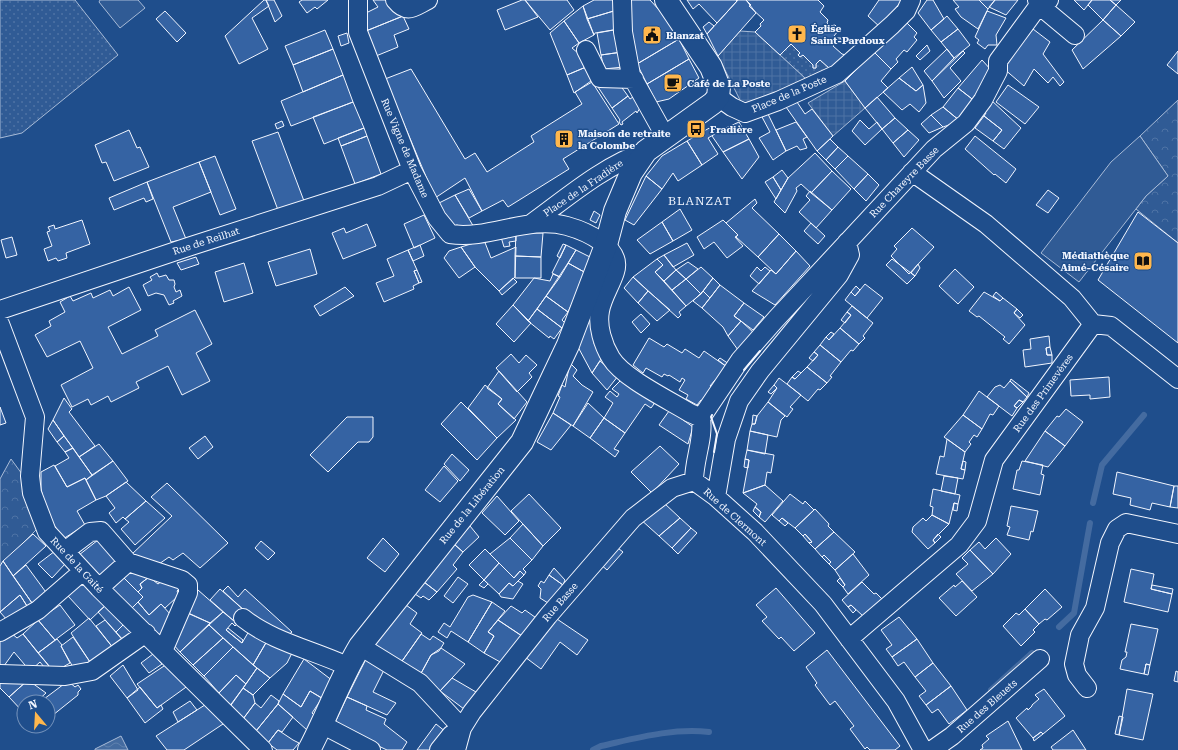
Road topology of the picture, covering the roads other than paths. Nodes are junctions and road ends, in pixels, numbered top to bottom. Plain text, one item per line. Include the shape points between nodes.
1 (358, 0) edge
2 (395, 0) edge
3 (428, 0) edge
4 (622, 0) edge
5 (666, 0) edge
6 (911, 0) edge
7 (1042, 2) edge
8 (1075, 35) dead end
9 (586, 50) dead end
10 (634, 80) junction
11 (718, 97) junction
12 (665, 136) junction
13 (646, 151) junction
14 (412, 170) junction
15 (912, 172) junction
16 (532, 223) junction
17 (848, 242) junction
18 (606, 245) junction
19 (0, 310) edge
20 (0, 324) edge
21 (1093, 324) junction
22 (1178, 379) edge
23 (701, 418) junction
24 (694, 481) junction
25 (716, 497) junction
26 (1178, 534) edge
27 (65, 551) junction
28 (128, 562) junction
29 (83, 571) junction
30 (99, 588) junction
31 (243, 618) dead end
32 (0, 632) edge
33 (146, 634) junction
34 (849, 639) junction
35 (360, 646) junction
36 (163, 651) junction
37 (1040, 659) dead end
38 (348, 666) junction
39 (0, 674) edge
40 (1087, 688) dead end
41 (323, 725) junction
42 (462, 728) junction
43 (263, 750) edge
44 (309, 750) edge
45 (371, 750) edge
46 (439, 750) edge
47 (456, 750) edge
48 (923, 750) edge
49 (932, 750) edge

1 - 14 street, Rue Vigne de Madame via 358,32
2 - 3 street via 401,7 409,9
4 - 10 street via 623,32
5 - 11 street via 711,67 719,87
6 - 11 street, Place de la Poste via 906,10 892,25 837,74 745,113
7 - 8 street
7 - 15 street, Rue Chareyre Basse via 998,61 998,71 983,100 966,123 934,149
9 - 10 street via 600,78
10 - 12 street
11 - 12 street via 693,118
12 - 13 street
13 - 16 street, Place de la Fradière via 621,160
13 - 18 street, Place de la Fradière via 628,180 615,211
14 - 16 street, Rue Vigne de Madame via 437,218 450,234 464,236
14 - 19 street, Rue de Reilhat via 378,186
15 - 17 street, Rue Chareyre Basse
15 - 21 street via 986,224 1072,298
16 - 18 street, Place de la Fradière via 567,226
17 - 23 street, Rue Chareyre Basse via 740,360
17 - 25 street via 850,255 839,275 760,371 739,401 726,439
18 - 23 street via 612,252 616,270 600,312 601,336 611,358 624,372
18 - 35 street, Rue de la Libération via 568,345 522,442
20 - 27 street, Rue de la Gaité via 35,417 30,476 32,493 46,532
21 - 22 street via 1111,326
21 - 34 street, Rue des Primevères via 994,460 977,521 959,545
23 - 24 street, Rue de Clermont via 703,430 694,467
24 - 25 street, Rue de Clermont
24 - 42 street, Rue Basse via 672,488 633,518 548,616
25 - 34 street, Rue de Clermont via 755,532 802,582
26 - 40 street via 1126,523 1117,529 1110,543 1095,608 1080,635 1074,664 1078,676
27 - 28 street via 90,532 101,531
27 - 29 street, Rue de la Gaité
28 - 30 street
28 - 36 street via 182,580 188,585 188,593
29 - 30 street, Rue de la Gaité
29 - 32 street via 38,610
30 - 33 street, Rue de la Gaité
31 - 38 street via 295,646
33 - 36 street, Rue de la Gaité
33 - 39 street via 92,671 65,676
34 - 48 street, Rue de Clermont via 896,701
35 - 38 street, Rue de la Libération
35 - 42 street via 420,683
36 - 43 street, Rue de la Gaité
37 - 49 street, Rue des Bleuets via 952,736
38 - 41 street, Rue de la Libération
41 - 44 street, Rue de la Libération
41 - 45 street
42 - 46 street via 451,735
42 - 47 street, Rue Basse

